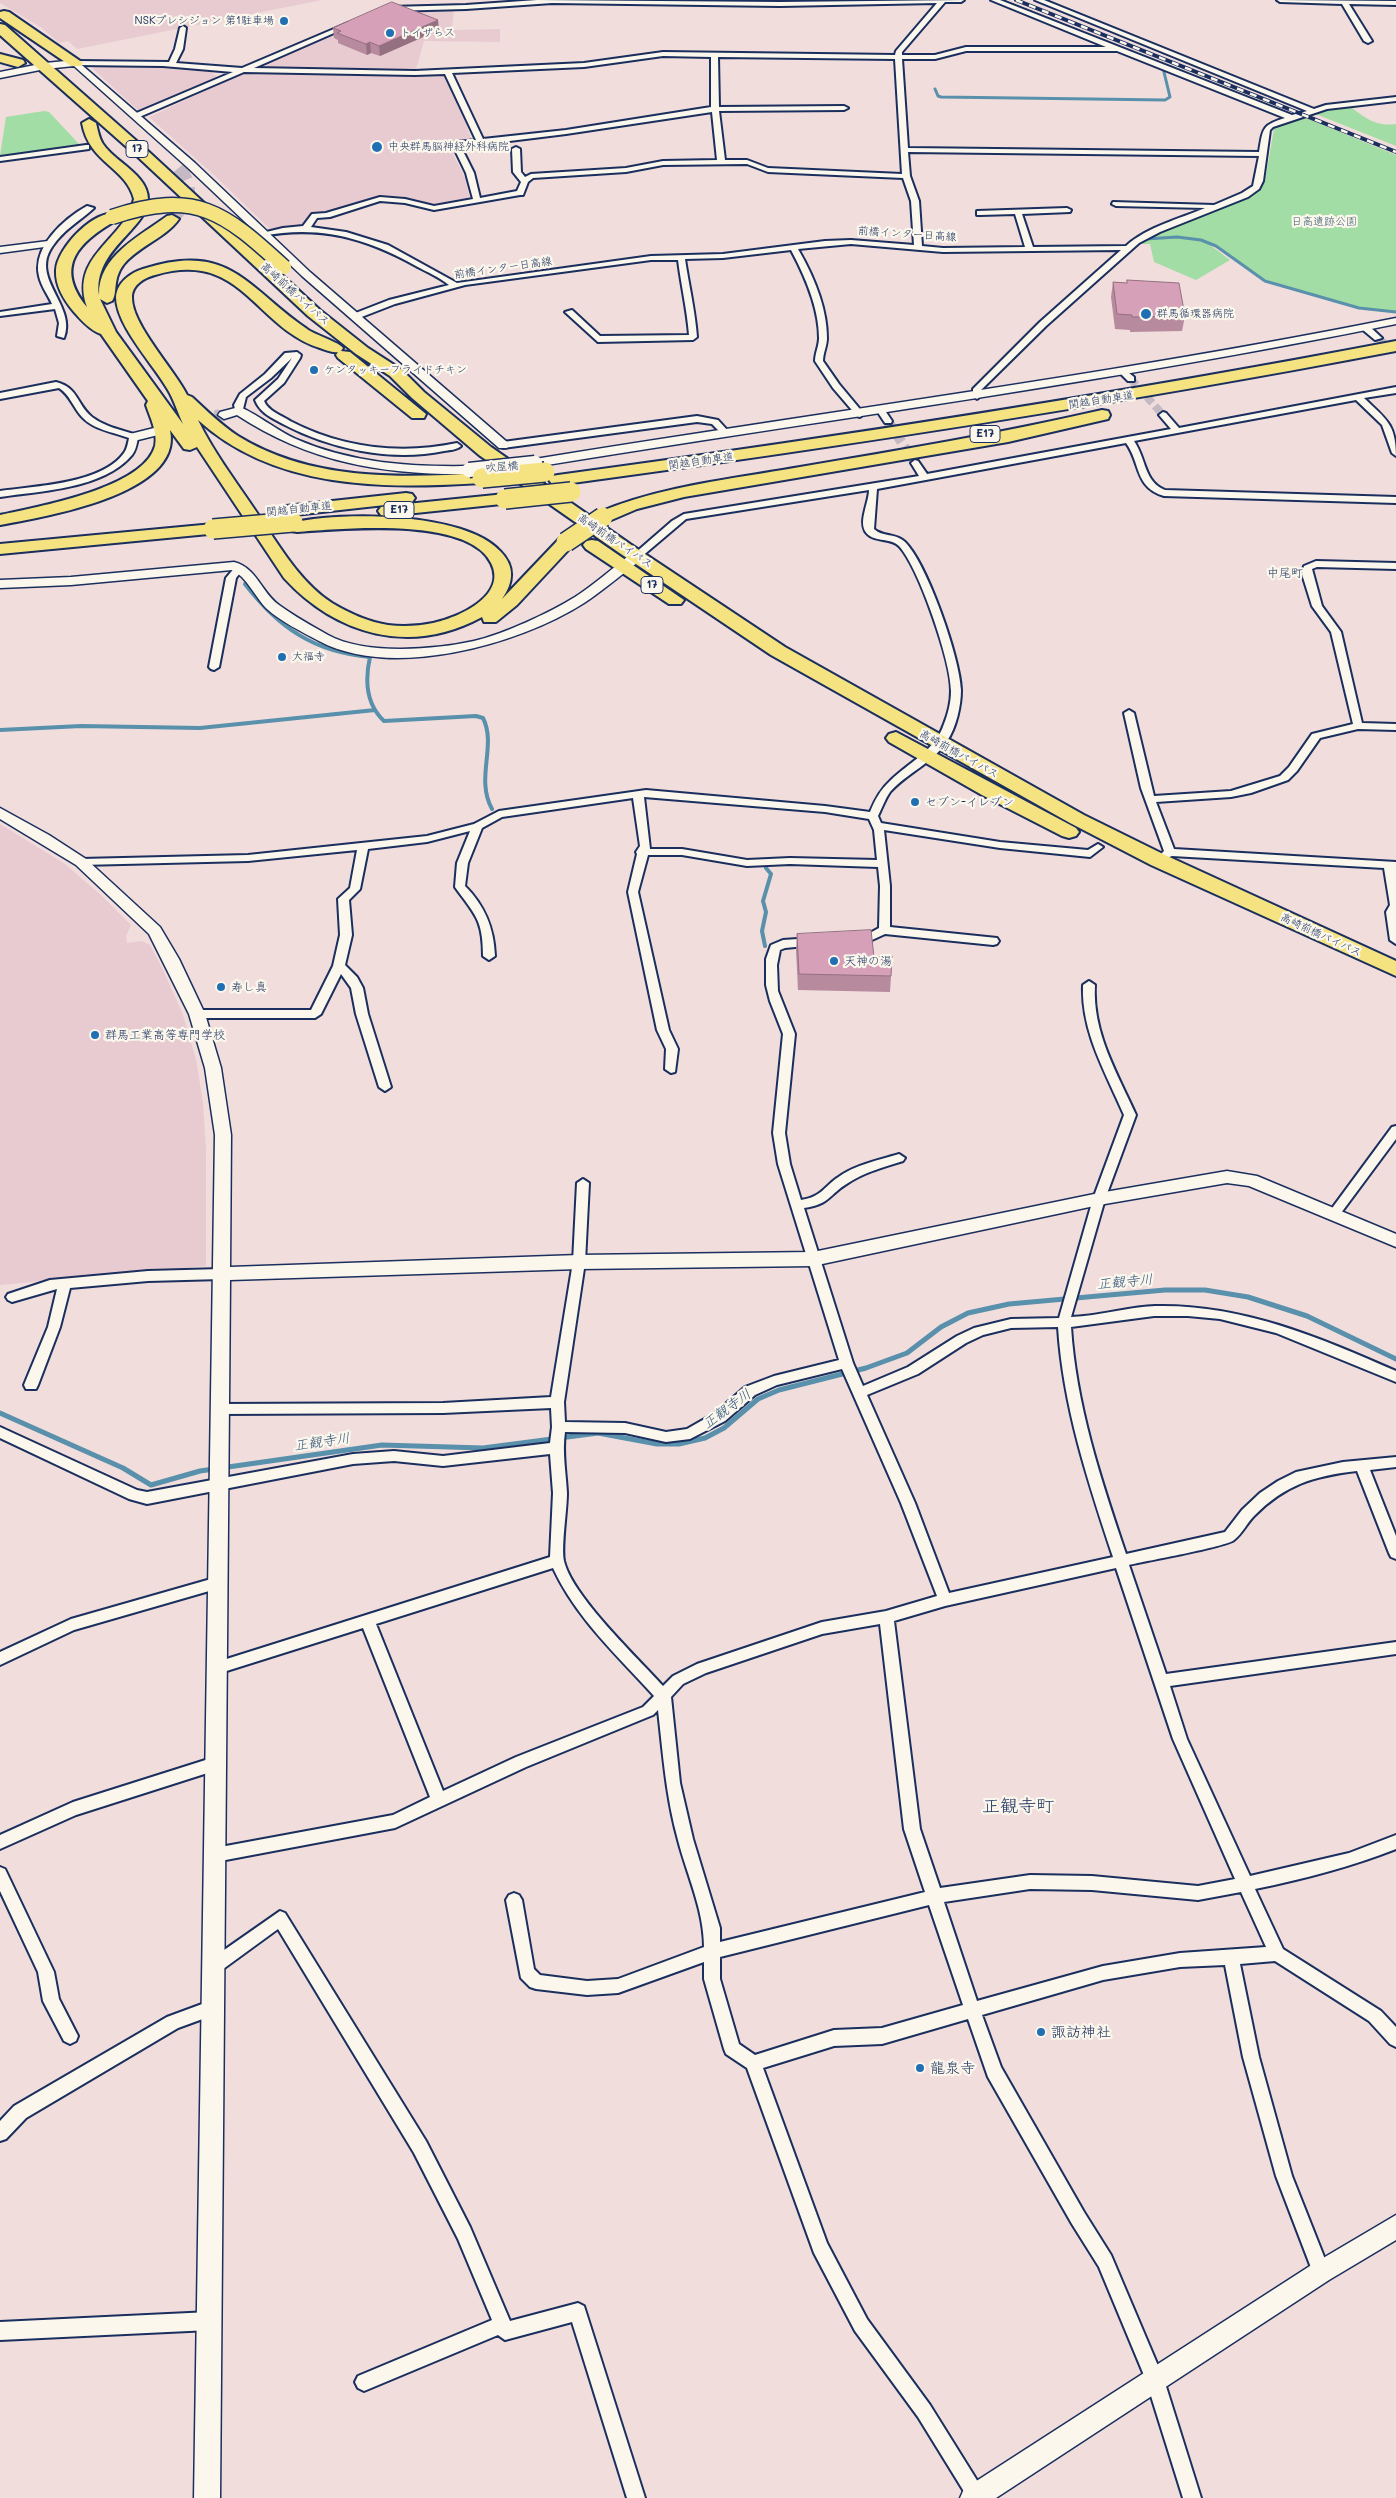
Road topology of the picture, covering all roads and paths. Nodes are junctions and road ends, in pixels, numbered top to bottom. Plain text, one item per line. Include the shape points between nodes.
1 (943, 0) edge
2 (961, 0) edge
3 (994, 0) edge
4 (1038, 0) edge
5 (1280, 0) edge
6 (616, 1) edge
7 (1343, 1) edge
8 (1396, 3) edge
9 (384, 10) edge
10 (0, 12) edge
11 (0, 17) edge
12 (355, 22) edge
13 (0, 28) edge
14 (183, 28) dead end
15 (1368, 41) dead end
16 (0, 47) edge
17 (1117, 49) junction
18 (714, 54) junction
19 (0, 58) edge
20 (898, 58) junction
21 (69, 64) junction
22 (171, 65) junction
23 (22, 66) junction
24 (45, 66) junction
25 (246, 70) junction
26 (448, 72) junction
27 (0, 75) edge
28 (1396, 100) edge
29 (844, 108) dead end
30 (715, 109) junction
31 (1311, 110) junction
32 (137, 116) junction
33 (1290, 117) junction
34 (89, 124) junction
35 (480, 141) junction
36 (86, 147) dead end
37 (516, 149) dead end
38 (905, 150) junction
39 (1263, 154) junction
40 (0, 159) edge
41 (722, 162) junction
42 (178, 168) tunnel mouth
43 (906, 176) junction
44 (525, 181) junction
45 (477, 201) junction
46 (1116, 204) dead end
47 (1215, 207) junction
48 (90, 208) dead end
49 (1066, 210) dead end
50 (1018, 212) junction
51 (980, 213) dead end
52 (172, 219) tunnel mouth
53 (306, 228) junction
54 (262, 234) junction
55 (48, 244) junction
56 (794, 248) junction
57 (918, 248) junction
58 (1029, 248) junction
59 (1128, 248) junction
60 (0, 250) edge
61 (681, 256) junction
62 (456, 285) junction
63 (56, 306) junction
64 (569, 312) dead end
65 (0, 314) edge
66 (356, 316) junction
67 (1396, 321) edge
68 (1366, 328) junction
69 (137, 330) junction
70 (61, 336) dead end
71 (111, 336) junction
72 (1378, 338) tunnel mouth
73 (1396, 346) edge
74 (335, 348) junction
75 (1396, 360) edge
76 (396, 372) junction
77 (1396, 390) edge
78 (178, 392) junction
79 (150, 393) junction
80 (0, 396) edge
81 (977, 396) junction
82 (1359, 398) junction
83 (240, 411) junction
84 (860, 414) junction
85 (224, 415) tunnel mouth
86 (1103, 415) junction
87 (1163, 415) tunnel mouth
88 (154, 432) dead end
89 (725, 432) junction
90 (1177, 432) junction
91 (310, 435) junction
92 (134, 437) junction
93 (1129, 441) junction
94 (294, 442) junction
95 (503, 445) junction
96 (456, 446) junction
97 (1396, 453) edge
98 (915, 463) tunnel mouth
99 (546, 472) junction
100 (925, 476) junction
101 (487, 484) junction
102 (872, 487) junction
103 (542, 491) junction
104 (0, 494) edge
105 (1396, 500) edge
106 (0, 520) edge
107 (292, 520) junction
108 (213, 528) junction
109 (0, 536) edge
110 (0, 548) edge
111 (630, 561) junction
112 (1396, 566) edge
113 (239, 568) junction
114 (0, 584) edge
115 (214, 667) dead end
116 (1129, 713) dead end
117 (1358, 726) junction
118 (1396, 727) edge
119 (934, 750) junction
120 (638, 794) junction
121 (1151, 799) junction
122 (0, 813) edge
123 (875, 821) junction
124 (478, 826) junction
125 (363, 845) junction
126 (1098, 847) junction
127 (641, 852) junction
128 (1164, 856) junction
129 (81, 862) junction
130 (882, 864) junction
131 (1392, 865) edge
132 (884, 930) junction
133 (842, 939) edge
134 (993, 940) dead end
135 (1396, 940) edge
136 (823, 941) edge
137 (489, 956) dead end
138 (339, 966) junction
139 (1396, 969) edge
140 (1089, 985) dead end
141 (1396, 986) edge
142 (197, 1014) junction
143 (671, 1069) dead end
144 (385, 1087) dead end
145 (1396, 1130) edge
146 (899, 1158) dead end
147 (583, 1183) dead end
148 (1099, 1199) junction
149 (796, 1205) junction
150 (1334, 1214) junction
151 (1396, 1241) edge
152 (813, 1259) junction
153 (579, 1262) junction
154 (222, 1274) junction
155 (64, 1284) junction
156 (12, 1297) dead end
157 (1064, 1321) junction
158 (846, 1363) junction
159 (1396, 1377) edge
160 (30, 1385) dead end
161 (860, 1392) junction
162 (557, 1402) junction
163 (220, 1409) junction
164 (559, 1427) junction
165 (0, 1432) edge
166 (556, 1448) junction
167 (1396, 1462) edge
168 (1362, 1465) junction
169 (217, 1486) junction
170 (1396, 1553) edge
171 (557, 1561) junction
172 (1120, 1562) junction
173 (218, 1583) junction
174 (945, 1600) junction
175 (886, 1617) junction
176 (367, 1620) junction
177 (1396, 1648) edge
178 (0, 1659) edge
179 (217, 1668) junction
180 (1160, 1681) junction
181 (664, 1697) junction
182 (215, 1764) junction
183 (439, 1801) junction
184 (0, 1842) edge
185 (1396, 1842) edge
186 (215, 1855) junction
187 (0, 1874) edge
188 (1246, 1884) junction
189 (936, 1896) junction
190 (514, 1900) dead end
191 (711, 1952) junction
192 (1277, 1954) junction
193 (1231, 1956) junction
194 (213, 1967) junction
195 (213, 2008) junction
196 (972, 2009) junction
197 (70, 2036) dead end
198 (1396, 2039) edge
199 (753, 2063) junction
200 (0, 2132) edge
201 (1396, 2227) edge
202 (1321, 2272) junction
203 (210, 2321) junction
204 (502, 2324) junction
205 (0, 2331) edge
206 (1155, 2380) junction
207 (364, 2382) dead end
208 (975, 2497) edge
209 (207, 2498) edge
210 (636, 2498) edge
211 (1192, 2498) edge

1 - 2 street
1 - 6 street via 780,4
1 - 20 street via 903,45
3 - 17 street
4 - 31 street
5 - 7 street
6 - 9 street via 525,2
7 - 8 street
7 - 15 street
10 - 21 highway
11 - 21 highway
12 - 25 street
13 - 24 highway, 高崎前橋バイパス / 17
14 - 22 street via 179,49
16 - 23 highway, 高崎前橋バイパス / 17
17 - 20 street via 966,49 934,56
17 - 33 street
18 - 20 street
18 - 26 street via 663,54 584,65
18 - 30 street
19 - 23 highway
20 - 38 street
21 - 22 street
21 - 24 street
21 - 32 street
21 - 42 highway
22 - 25 street
23 - 24 street
23 - 27 street
23 - 34 highway, 高崎前橋バイパス / 17
24 - 76 highway, 高崎前橋バイパス / 17 via 314,313
25 - 26 street
25 - 32 street
26 - 35 street
28 - 31 street
29 - 30 street
30 - 35 street via 507,140
30 - 41 street
31 - 33 street
32 - 54 street
33 - 39 street via 1266,128
34 - 71 highway via 95,145 135,183 141,198 137,212 106,246 94,272 93,302
34 - 74 highway, 高崎前橋バイパス / 17
35 - 45 street via 457,146 470,173
36 - 40 street
37 - 44 street via 517,172
38 - 39 street
38 - 43 street
39 - 47 street via 1256,187
41 - 43 street via 752,162 768,170
41 - 44 street via 654,164 626,170 536,176
43 - 57 street via 915,200
44 - 45 street via 520,194
45 - 53 street via 434,208 397,199 372,200 315,216
46 - 47 street
47 - 59 street via 1149,234
48 - 55 street
49 - 50 street
50 - 51 street
50 - 58 street
52 - 69 highway via 118,261 108,278 106,293 110,306
53 - 54 street
53 - 62 street via 386,246
54 - 66 street
55 - 60 street
55 - 63 street via 41,270
56 - 57 street, 前橋インター日高線 via 851,242
56 - 61 street, 前橋インター日高線 via 723,256
56 - 84 street via 805,267 814,295 823,341 819,361
57 - 58 street, 前橋インター日高線
58 - 59 street, 前橋インター日高線
59 - 81 street via 1043,324 976,391
61 - 62 street, 前橋インター日高線
61 - 64 street via 693,336 598,339
62 - 66 street, 前橋インター日高線 via 392,302
63 - 65 street
63 - 70 street via 63,324
66 - 95 street
67 - 68 street, 吹屋橋
68 - 72 street
68 - 81 street, 吹屋橋 via 1128,375
69 - 74 highway via 124,299 130,284 149,271 195,265 230,276 311,339
69 - 78 highway
71 - 76 highway, bridge via 84,316 65,286 65,259 76,242 96,224 137,209 163,206 208,211 236,224 342,317
71 - 79 highway
73 - 99 highway, 関越自動車道 / E17 via 1165,390 849,441
74 - 96 highway, 高崎前橋バイパス / 17
75 - 86 highway, 関越自動車道 / E17
76 - 103 highway, 高崎前橋バイパス / 17 via 418,395 485,451
77 - 82 street
78 - 101 highway via 232,439 302,470 349,479
78 - 107 highway via 196,432 290,574 304,592 328,610 375,628 428,629 476,613 494,598 501,586 503,572 497,557 478,540 459,533 426,526
79 - 86 highway, bridge via 179,429 279,583 306,610 339,628 377,638 405,640 443,636 469,628 501,610 566,542 603,517 631,505 684,492 1008,437
79 - 106 highway via 164,442 149,469 92,498
80 - 92 street via 64,386 69,388 89,419
81 - 84 street, 吹屋橋 via 884,416
82 - 90 street
82 - 97 street via 1386,424
83 - 85 street
83 - 91 street via 242,396 264,380 287,351 297,355 296,358 281,381 260,397 259,402
83 - 94 street, 吹屋橋
84 - 89 street, 吹屋橋
86 - 101 highway, 関越自動車道 / E17, bridge via 786,464 571,492
87 - 90 street
88 - 92 street
89 - 95 street via 715,422 697,419
89 - 99 street, 吹屋橋
90 - 93 street
91 - 94 street
91 - 96 street via 373,449 435,450
92 - 104 street via 126,459 101,474
93 - 100 street
93 - 105 street via 1145,480 1152,488 1164,493
94 - 101 street, 吹屋橋 via 381,467
95 - 103 highway via 513,461
96 - 111 highway, 高崎前橋バイパス / 17
98 - 100 street
99 - 101 highway, 関越自動車道 / E17
99 - 101 street, 吹屋橋, bridge
100 - 102 street
101 - 107 highway, 関越自動車道 / E17
102 - 111 street via 679,518 660,538
102 - 119 street via 869,530 876,536 900,542 911,557 928,591 955,678 956,695 948,728
103 - 111 highway, 高崎前橋バイパス / 17
107 - 108 highway
108 - 109 highway
108 - 110 highway via 112,544
111 - 113 street via 579,600 512,633 475,645 406,653 356,649 318,636 274,608
111 - 119 highway, 高崎前橋バイパス / 17 via 778,650
112 - 117 street via 1316,564 1307,568 1317,606 1336,632
113 - 114 street via 216,566 71,581
113 - 115 street via 231,578
116 - 121 street
117 - 118 street
117 - 121 street via 1316,736 1284,778 1246,791
119 - 123 street via 881,797
119 - 126 highway, 高崎前橋バイパス / 17 via 988,791
119 - 128 highway, 高崎前橋バイパス / 17 via 1077,819
120 - 123 street via 825,809
120 - 124 street via 499,814
120 - 127 street via 645,846
121 - 128 street
122 - 129 street
123 - 126 street via 1036,849 1090,854
123 - 130 street via 879,830
124 - 125 street via 427,838
124 - 137 street via 461,863 460,887 476,902 490,939
125 - 129 street via 248,858
125 - 138 street via 355,889 343,899 346,935
126 - 141 highway, 高崎前橋バイパス / 17 via 1246,919
127 - 130 street via 682,852 747,863
127 - 143 street via 633,892 663,1030 672,1049
128 - 131 street
128 - 139 highway, 高崎前橋バイパス / 17
129 - 142 street via 155,932 172,959
130 - 132 street
131 - 135 street via 1396,904 1391,912
132 - 133 street via 872,936
132 - 134 street
136 - 149 street via 783,944 772,954 774,996 787,1021 789,1034 779,1143
138 - 142 street via 315,1014
138 - 144 street via 357,988
140 - 148 street via 1087,996 1092,1026 1130,1115
142 - 154 street via 213,1068 223,1135
145 - 150 street
146 - 149 street via 859,1171 815,1202
147 - 153 street
148 - 150 street via 1227,1177 1250,1180
148 - 152 street
148 - 157 street
149 - 152 street
150 - 151 street
152 - 153 street
152 - 158 street
153 - 154 street
153 - 162 street
154 - 155 street via 148,1276
154 - 163 street
155 - 156 street
155 - 160 street via 54,1327
157 - 159 street via 1079,1322 1154,1311 1239,1316 1300,1335
157 - 161 street via 989,1328 962,1338 919,1367
157 - 172 street via 1067,1367 1094,1479
158 - 161 street
158 - 164 street via 774,1381 750,1391 720,1417 690,1434 666,1437 625,1428
161 - 174 street via 908,1502
162 - 163 street via 443,1408
162 - 164 street
163 - 169 street
164 - 166 street
165 - 169 street via 134,1495 147,1498
166 - 169 street via 443,1461 394,1456 353,1459
166 - 171 street via 560,1493
167 - 168 street
168 - 170 street
168 - 172 street via 1305,1474 1280,1486 1257,1502 1229,1537
169 - 173 street
171 - 176 street
171 - 181 street via 569,1587 590,1616
172 - 174 street
172 - 180 street
173 - 178 street via 71,1625
173 - 179 street
174 - 175 street
175 - 181 street via 822,1628 702,1668 678,1680
175 - 189 street via 912,1829
176 - 179 street
176 - 183 street
177 - 180 street
179 - 182 street
180 - 188 street via 1180,1739
181 - 183 street via 648,1711 521,1762
181 - 191 street via 673,1782 685,1839 712,1928
182 - 184 street via 73,1809
182 - 186 street
183 - 186 street via 395,1821
185 - 188 street via 1349,1860
186 - 194 street
187 - 197 street via 46,1972 51,2001
188 - 189 street via 1198,1893 1030,1882
188 - 192 street
189 - 191 street
189 - 196 street
190 - 191 street via 527,1973 536,1982 587,1988 618,1986
191 - 199 street via 712,1979 732,2049
192 - 193 street
192 - 198 street via 1375,2016
193 - 196 street via 1180,1960 1103,1973
193 - 202 street via 1252,2057 1284,2176
194 - 195 street
194 - 204 street via 280,1918 420,2147 464,2233
195 - 200 street via 173,2022 20,2112
195 - 203 street
196 - 199 street via 882,2036 834,2038
196 - 206 street via 994,2071 1105,2261
199 - 208 street via 824,2256 861,2325 924,2411
201 - 202 street
202 - 206 street
203 - 205 street
203 - 209 street
204 - 207 street
204 - 210 street via 505,2331 578,2312
206 - 208 street
206 - 211 street

